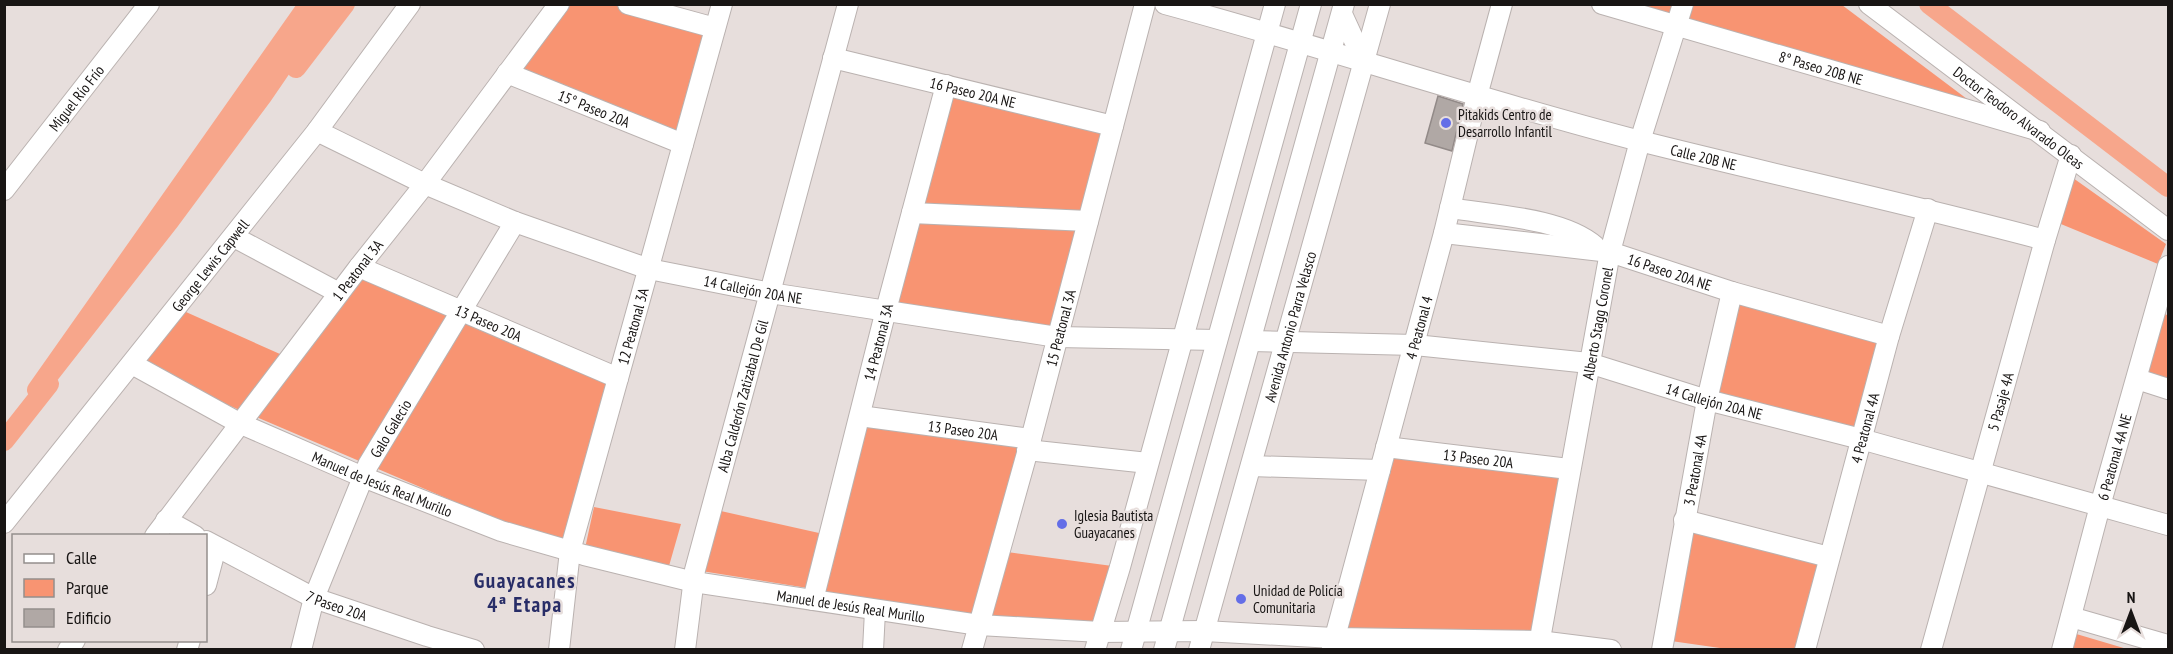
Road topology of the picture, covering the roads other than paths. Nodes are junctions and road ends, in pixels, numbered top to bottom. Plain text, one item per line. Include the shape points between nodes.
1 (149, 4) edge
2 (410, 4) edge
3 (559, 4) edge
4 (628, 4) edge
5 (722, 4) edge
6 (848, 4) edge
7 (1145, 4) edge
8 (1165, 4) edge
9 (1275, 4) edge
10 (1380, 4) edge
11 (1502, 4) edge
12 (1602, 4) edge
13 (1869, 4) edge
14 (1310, 5) edge
15 (1682, 5) edge
16 (1343, 9) edge
17 (1675, 26) junction
18 (715, 28) junction
19 (1267, 33) junction
20 (1300, 43) junction
21 (1331, 52) junction
22 (833, 58) junction
23 (1364, 62) junction
24 (507, 73) junction
25 (946, 85) junction
26 (1477, 96) junction
27 (1113, 126) junction
28 (317, 131) junction
29 (2040, 131) junction
30 (1640, 141) junction
31 (683, 144) junction
32 (2072, 155) junction
33 (10, 169) edge
34 (425, 184) junction
35 (4, 190) edge
36 (1450, 208) junction
37 (1928, 209) junction
38 (912, 213) junction
39 (1088, 220) junction
40 (515, 222) junction
41 (2169, 230) edge
42 (1444, 233) junction
43 (234, 237) junction
44 (2044, 240) junction
45 (1605, 251) junction
46 (2169, 266) edge
47 (359, 267) junction
48 (649, 269) junction
49 (1732, 292) junction
50 (339, 293) junction
51 (770, 293) junction
52 (461, 310) junction
53 (886, 310) junction
54 (1889, 336) junction
55 (1057, 337) junction
56 (1182, 339) junction
57 (1217, 340) junction
58 (1251, 341) junction
59 (1285, 342) junction
60 (1415, 345) junction
61 (1589, 363) junction
62 (132, 364) junction
63 (618, 378) junction
64 (2137, 379) junction
65 (2169, 389) edge
66 (1707, 400) junction
67 (860, 416) junction
68 (239, 423) junction
69 (1861, 439) junction
70 (1029, 444) junction
71 (1386, 447) junction
72 (1148, 463) junction
73 (1251, 466) junction
74 (1569, 469) junction
75 (1380, 470) junction
76 (1981, 472) junction
77 (363, 477) junction
78 (2100, 506) junction
79 (1684, 520) junction
80 (4, 523) edge
81 (2169, 525) edge
82 (160, 528) edge
83 (186, 534) edge
84 (211, 544) edge
85 (570, 551) junction
86 (1829, 557) junction
87 (207, 577) edge
88 (694, 582) junction
89 (314, 597) junction
90 (813, 600) junction
91 (875, 611) junction
92 (2072, 617) junction
93 (980, 625) junction
94 (1169, 630) junction
95 (1133, 640) edge
96 (1202, 640) edge
97 (1098, 641) edge
98 (425, 643) edge
99 (1333, 644) edge
100 (1538, 645) edge
101 (2169, 645) edge
102 (301, 650) edge
103 (474, 650) edge
104 (559, 650) edge
105 (685, 650) edge
106 (873, 650) edge
107 (972, 650) edge
108 (1164, 650) edge
109 (1611, 650) edge
110 (1662, 650) edge
111 (1805, 650) edge
112 (1931, 650) edge
113 (2062, 650) edge

1 - 33 street, Miguel Río Frío
2 - 28 street, George Lewis Capwell
3 - 24 street, 1 Peatonal 3A
4 - 18 street
5 - 18 street, 12 Peatonal 3A
6 - 22 street, Alba Calderón Zatizabal De Gil
7 - 27 street, 15 Peatonal 3A
8 - 19 street, Calle 20B NE
9 - 19 street
10 - 23 street, Avenida Antonio Parra Velasco
11 - 26 street, 4 Peatonal 4
12 - 17 street, 8° Paseo 20B NE
13 - 29 street, Doctor Teodoro Alvarado Oleas
14 - 16 street
14 - 20 street
15 - 17 street, Alberto Stagg Coronel
16 - 21 street
16 - 23 street
17 - 29 street, 8° Paseo 20B NE
17 - 30 street, Alberto Stagg Coronel
18 - 31 street, 12 Peatonal 3A
19 - 20 street, Calle 20B NE
19 - 56 street
20 - 21 street, Calle 20B NE
20 - 57 street
21 - 23 street, Calle 20B NE
21 - 58 street
22 - 25 street, 16 Paseo 20A NE
22 - 51 street, Alba Calderón Zatizabal De Gil
23 - 26 street, Calle 20B NE
23 - 59 street, Avenida Antonio Parra Velasco
24 - 31 street, 15° Paseo 20A
24 - 34 street, 1 Peatonal 3A
25 - 27 street, 16 Paseo 20A NE
25 - 38 street, 14 Peatonal 3A
26 - 30 street, Calle 20B NE
26 - 36 street, 4 Peatonal 4
27 - 39 street, 15 Peatonal 3A
28 - 34 street, 14 Callejón 20A NE
28 - 43 street, George Lewis Capwell
29 - 32 street, Doctor Teodoro Alvarado Oleas
30 - 37 street, Calle 20B NE
30 - 45 street, Alberto Stagg Coronel
31 - 48 street, 12 Peatonal 3A
32 - 41 street, Doctor Teodoro Alvarado Oleas
32 - 44 street, 5 Pasaje 4A
33 - 35 street, Miguel Río Frío
34 - 40 street, 14 Callejón 20A NE
34 - 47 street, 1 Peatonal 3A
36 - 42 street, 4 Peatonal 4
36 - 45 street via 1546,223
37 - 44 street, Calle 20B NE
37 - 54 street, 4 Peatonal 4A
38 - 39 street
38 - 53 street, 14 Peatonal 3A
39 - 55 street, 15 Peatonal 3A
40 - 48 street, 14 Callejón 20A NE
40 - 52 street, Galo Galecio
42 - 45 street, 16 Paseo 20A NE
42 - 60 street, 4 Peatonal 4
43 - 50 street
43 - 62 street, George Lewis Capwell
44 - 76 street, 5 Pasaje 4A
45 - 49 street, 16 Paseo 20A NE
45 - 61 street, Alberto Stagg Coronel
46 - 64 street, 6 Peatonal 4A NE
47 - 50 street, 1 Peatonal 3A
47 - 52 street, 13 Paseo 20A
48 - 51 street, 14 Callejón 20A NE
48 - 63 street, 12 Peatonal 3A
49 - 54 street, 16 Paseo 20A NE
49 - 66 street, 3 Peatonal 4A
50 - 68 street, 1 Peatonal 3A
51 - 53 street, 14 Callejón 20A NE
51 - 88 street, Alba Calderón Zatizabal De Gil
52 - 63 street, 13 Paseo 20A
52 - 77 street, Galo Galecio
53 - 55 street, 14 Callejón 20A NE
53 - 67 street, 14 Peatonal 3A
54 - 69 street, 4 Peatonal 4A
55 - 56 street, 14 Callejón 20A NE
55 - 70 street, 15 Peatonal 3A
56 - 57 street, 14 Callejón 20A NE
56 - 72 street
57 - 95 street
58 - 59 street, 14 Callejón 20A NE
58 - 94 street
59 - 60 street, 14 Callejón 20A NE
59 - 73 street, Avenida Antonio Parra Velasco
60 - 61 street, 14 Callejón 20A NE
60 - 71 street, 4 Peatonal 4
61 - 66 street, 14 Callejón 20A NE
61 - 74 street, Alberto Stagg Coronel
62 - 68 street, Manuel de Jesús Real Murillo
62 - 80 street, George Lewis Capwell
63 - 85 street, 12 Peatonal 3A
64 - 65 street
64 - 78 street, 6 Peatonal 4A NE
66 - 69 street, 14 Callejón 20A NE
66 - 79 street, 3 Peatonal 4A
67 - 70 street, 13 Paseo 20A
67 - 90 street, 14 Peatonal 3A
68 - 77 street, Manuel de Jesús Real Murillo
68 - 82 street, 1 Peatonal 3A
69 - 76 street, 14 Callejón 20A NE
69 - 86 street, 4 Peatonal 4A
70 - 72 street, 13 Paseo 20A
70 - 93 street, 15 Peatonal 3A
71 - 74 street, 13 Paseo 20A
71 - 75 street, 4 Peatonal 4
72 - 97 street
73 - 75 street
73 - 96 street, Avenida Antonio Parra Velasco
74 - 100 street, Alberto Stagg Coronel
75 - 99 street, 4 Peatonal 4
76 - 78 street, 14 Callejón 20A NE
76 - 112 street, 5 Pasaje 4A
77 - 85 street, Manuel de Jesús Real Murillo via 501,531
77 - 89 street, Galo Galecio
78 - 81 street, 14 Callejón 20A NE
78 - 92 street, 6 Peatonal 4A NE
79 - 86 street
79 - 110 street, 3 Peatonal 4A
82 - 83 street
84 - 87 street
84 - 89 street, 7 Paseo 20A
85 - 88 street, Manuel de Jesús Real Murillo
85 - 104 street, 12 Peatonal 3A
86 - 111 street, 4 Peatonal 4A
88 - 90 street, Manuel de Jesús Real Murillo
88 - 105 street, Alba Calderón Zatizabal De Gil
89 - 98 street, 7 Paseo 20A
89 - 102 street, Galo Galecio
90 - 91 street, Manuel de Jesús Real Murillo
91 - 93 street, Manuel de Jesús Real Murillo
91 - 106 street
92 - 101 street
92 - 113 street, 6 Peatonal 4A NE
93 - 97 street, Manuel de Jesús Real Murillo
93 - 107 street, 15 Peatonal 3A
94 - 95 street, Manuel de Jesús Real Murillo
94 - 96 street, Manuel de Jesús Real Murillo
94 - 108 street
95 - 97 street, Manuel de Jesús Real Murillo
96 - 99 street, Manuel de Jesús Real Murillo
98 - 103 street, 7 Paseo 20A
99 - 100 street, Manuel de Jesús Real Murillo
100 - 109 street, Manuel de Jesús Real Murillo

